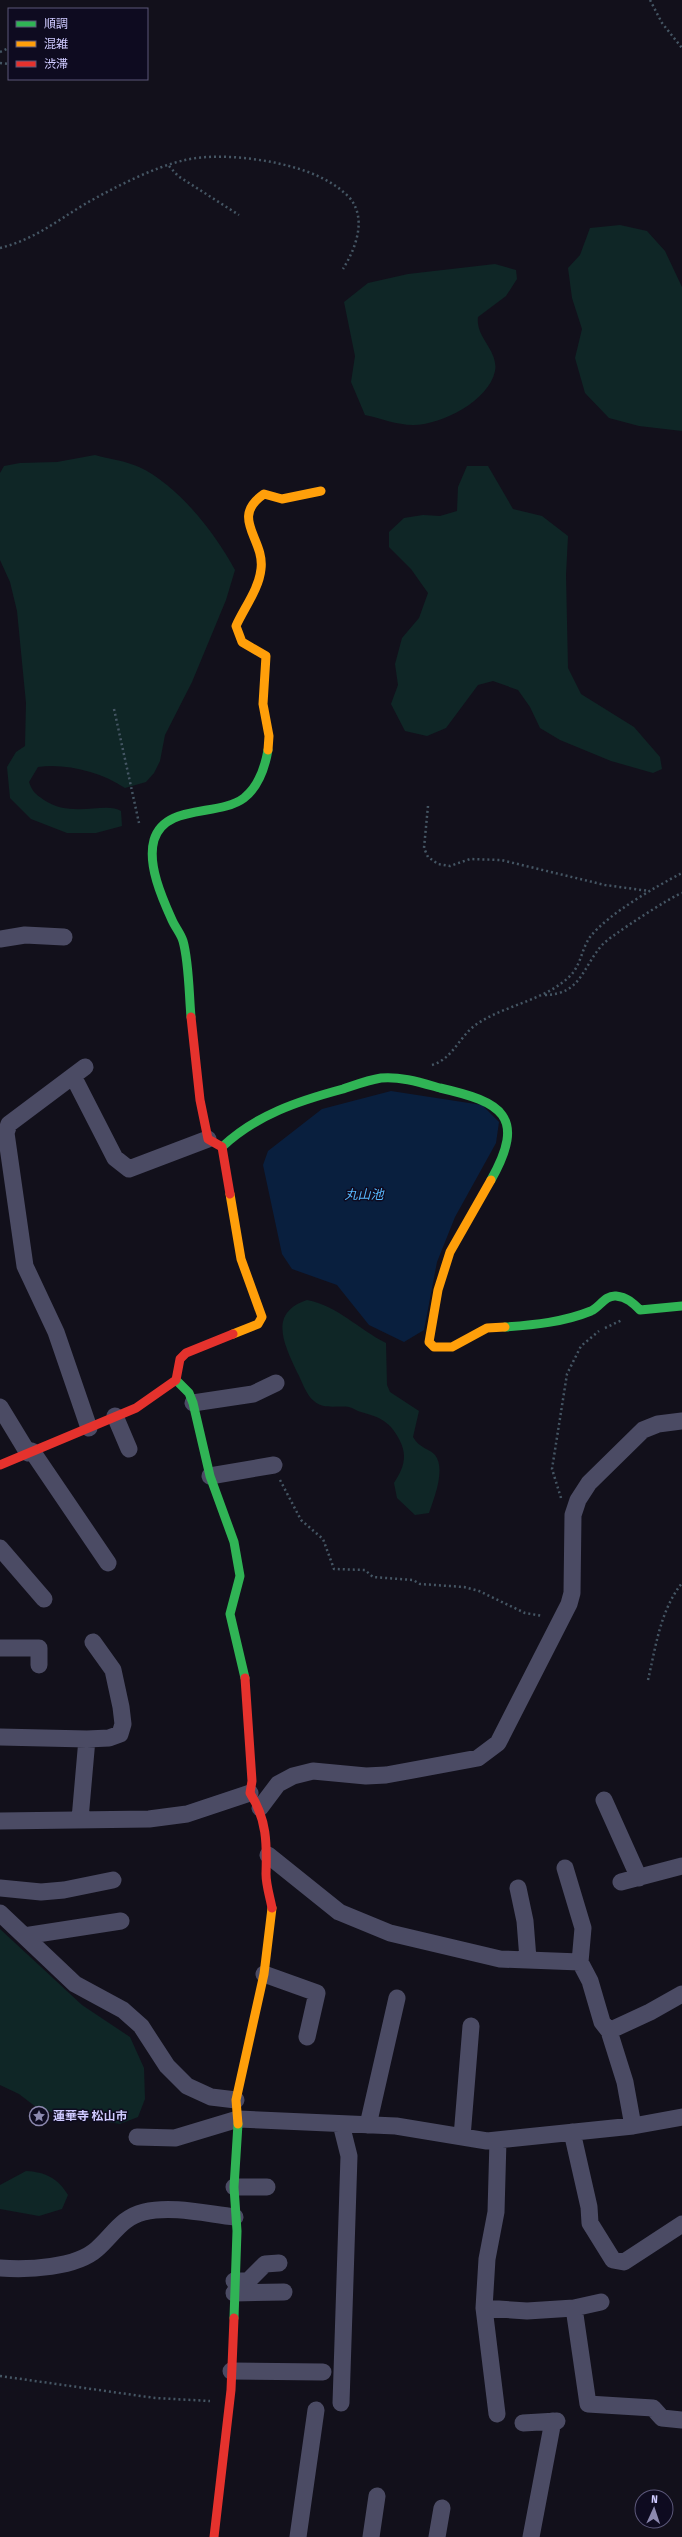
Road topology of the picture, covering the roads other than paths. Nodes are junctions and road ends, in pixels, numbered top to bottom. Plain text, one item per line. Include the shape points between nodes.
1 (321, 492) dead end
2 (0, 938) edge
3 (64, 938) dead end
4 (215, 1143) junction
5 (682, 1306) edge
6 (176, 1380) junction
7 (276, 1383) dead end
8 (193, 1403) junction
9 (0, 1407) edge
10 (116, 1416) junction
11 (682, 1421) edge
12 (88, 1428) junction
13 (129, 1449) dead end
14 (30, 1452) junction
15 (274, 1465) road end
16 (0, 1466) edge
17 (210, 1476) junction
18 (0, 1548) edge
19 (108, 1563) dead end
20 (44, 1599) dead end
21 (93, 1642) dead end
22 (0, 1648) edge
23 (39, 1665) dead end
24 (0, 1738) edge
25 (87, 1739) junction
26 (250, 1793) junction
27 (604, 1800) dead end
28 (260, 1808) junction
29 (80, 1819) junction
30 (0, 1821) edge
31 (268, 1855) junction
32 (682, 1866) edge
33 (565, 1868) dead end
34 (639, 1878) junction
35 (112, 1880) dead end
36 (621, 1882) dead end
37 (0, 1888) edge
38 (518, 1888) dead end
39 (0, 1913) edge
40 (121, 1920) dead end
41 (24, 1936) junction
42 (528, 1959) junction
43 (580, 1962) junction
44 (264, 1974) junction
45 (682, 1994) edge
46 (397, 1998) dead end
47 (470, 2026) dead end
48 (609, 2031) junction
49 (307, 2037) dead end
50 (236, 2100) junction
51 (682, 2117) edge
52 (238, 2119) junction
53 (341, 2124) junction
54 (368, 2125) junction
55 (633, 2126) junction
56 (572, 2132) junction
57 (137, 2137) dead end
58 (462, 2137) junction
59 (498, 2140) junction
60 (267, 2187) dead end
61 (234, 2188) junction
62 (235, 2217) junction
63 (682, 2224) edge
64 (279, 2263) dead end
65 (0, 2268) edge
66 (234, 2287) junction
67 (284, 2292) dead end
68 (601, 2302) dead end
69 (484, 2308) junction
70 (574, 2308) junction
71 (231, 2371) junction
72 (323, 2372) dead end
73 (341, 2403) dead end
74 (316, 2410) dead end
75 (497, 2414) dead end
76 (682, 2420) edge
77 (524, 2423) dead end
78 (377, 2496) dead end
79 (442, 2508) dead end
80 (214, 2537) edge
81 (298, 2537) edge
82 (371, 2537) edge
83 (437, 2537) edge
84 (531, 2537) edge

1 - 4 street via 282,499 264,494 257,497 250,509 248,521 262,558 261,571 236,626 236,636 242,643 266,656 268,667 263,705 269,739 268,753 256,782 244,797 236,802 195,811 168,823 157,832 153,841 152,858 172,924 183,941 200,1100
2 - 3 street via 25,935
4 - 5 street via 296,1102 383,1078 476,1096 498,1108 506,1121 506,1148 454,1240 442,1274 429,1342 434,1347 452,1347 487,1328 541,1324 592,1311 608,1297 616,1296 630,1301 640,1310
4 - 6 street via 240,1259 262,1317 258,1324 186,1353 180,1359
4 - 12 street via 129,1169 115,1158 79,1071 9,1124 6,1133 25,1266 56,1332
6 - 8 street
6 - 10 street via 136,1408
7 - 8 street via 253,1394
8 - 17 street
9 - 14 street
10 - 12 street
10 - 13 street
11 - 28 street via 658,1424 643,1430 589,1483 578,1500 573,1515 572,1593 498,1743 488,1752 467,1761 386,1775 366,1776 313,1771 294,1776 278,1784
12 - 14 street
14 - 16 street
14 - 19 street
15 - 17 street
17 - 26 street via 234,1542 240,1576 230,1614 245,1674 252,1781
18 - 20 street
21 - 25 street via 113,1670 123,1724 120,1734 109,1738
22 - 23 street via 39,1648
24 - 25 street
25 - 29 street
26 - 28 street
26 - 29 street via 187,1814 149,1819
27 - 34 street
28 - 31 street
29 - 30 street
31 - 42 street via 339,1912 390,1933 500,1959
31 - 44 street via 266,1875 272,1908
32 - 34 street
33 - 43 street via 583,1928
34 - 36 street
35 - 37 street via 41,1892
38 - 42 street via 525,1920
39 - 41 street
40 - 41 street
41 - 50 street via 74,1984 123,2010 141,2026 167,2066 187,2086 210,2097
42 - 43 street
43 - 48 street via 590,1981 602,2022
44 - 49 street via 317,1993
44 - 50 street
45 - 48 street
46 - 54 street
47 - 58 street
48 - 55 street via 625,2082
50 - 52 street
51 - 55 street
52 - 53 street
52 - 57 street via 175,2138
52 - 61 street
53 - 54 street
53 - 73 street via 349,2156
54 - 58 street via 396,2126
55 - 56 street
56 - 59 street
56 - 63 street via 590,2207 590,2223 613,2260 624,2262
58 - 59 street
59 - 69 street via 496,2212 487,2259
60 - 61 street
61 - 62 street
62 - 65 street via 168,2210 144,2212 126,2218 96,2250 78,2262
62 - 66 street via 237,2231
64 - 66 street via 265,2264 248,2282
66 - 67 street
66 - 71 street
68 - 70 street
69 - 70 street via 527,2311
69 - 75 street
70 - 76 street via 588,2404 653,2408 662,2418
71 - 72 street
71 - 80 street via 230,2402
74 - 81 street
77 - 84 street via 555,2421
78 - 82 street
79 - 83 street

